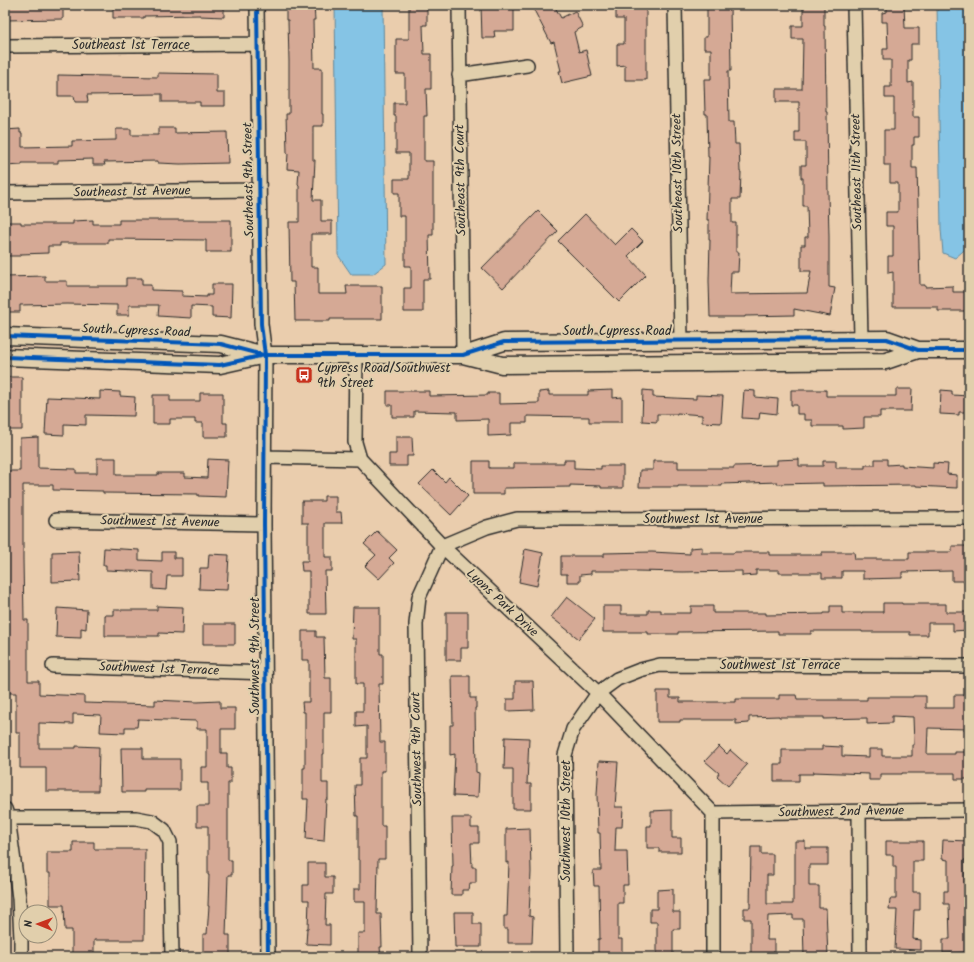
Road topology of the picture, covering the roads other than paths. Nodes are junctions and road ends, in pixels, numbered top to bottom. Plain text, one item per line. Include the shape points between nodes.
1 (257, 5) edge
2 (459, 5) edge
3 (675, 5) edge
4 (854, 5) edge
5 (258, 44) junction
6 (5, 46) edge
7 (527, 65) dead end
8 (459, 76) junction
9 (259, 190) junction
10 (5, 193) edge
11 (5, 336) edge
12 (861, 339) junction
13 (681, 341) junction
14 (918, 350) junction
15 (969, 350) edge
16 (265, 355) junction
17 (463, 355) junction
18 (356, 356) junction
19 (5, 357) edge
20 (265, 457) junction
21 (360, 459) junction
22 (969, 518) edge
23 (56, 520) dead end
24 (264, 524) junction
25 (442, 546) junction
26 (53, 666) dead end
27 (969, 666) edge
28 (265, 673) junction
29 (598, 693) junction
30 (969, 810) edge
31 (859, 812) junction
32 (712, 813) junction
33 (6, 816) edge
34 (21, 957) edge
35 (172, 957) edge
36 (268, 957) edge
37 (420, 957) edge
38 (567, 957) edge
39 (713, 957) edge
40 (860, 957) edge

1 - 5 street, Southeast 9th Street
2 - 8 street, Southeast 9th Court
3 - 13 street, Southeast 10th Street
4 - 12 street, Southeast 11th Street
5 - 6 street, Southeast 1st Terrace
5 - 9 street, Southeast 9th Street
7 - 8 street
8 - 17 street, Southeast 9th Court
9 - 10 street, Southeast 1st Avenue
9 - 16 street, Southeast 9th Street via 261,324
11 - 16 street, South Cypress Road via 221,344
12 - 13 street, South Cypress Road
12 - 14 street, South Cypress Road via 887,339
13 - 17 street, South Cypress Road via 504,342
14 - 15 street, South Cypress Road
14 - 17 street, South Cypress Road via 886,361 502,365
16 - 18 street, South Cypress Road
16 - 19 street, South Cypress Road via 220,365
16 - 20 street, Southwest 9th Street
17 - 18 street, South Cypress Road
18 - 21 street via 356,442
20 - 21 street
20 - 24 street, Southwest 9th Street
21 - 25 street, Lyons Park Drive
22 - 25 street, Southwest 1st Avenue via 517,519 487,527
23 - 24 street, Southwest 1st Avenue
24 - 28 street, Southwest 9th Street
25 - 29 street, Lyons Park Drive
25 - 37 street, Southwest 9th Court via 419,598 416,624
26 - 28 street, Southwest 1st Terrace
27 - 29 street, Southwest 1st Terrace via 660,665 617,680
28 - 36 street, Southwest 9th Street
29 - 32 street, Lyons Park Drive
29 - 38 street, Southwest 10th Street via 573,729 565,755
30 - 31 street, Southwest 2nd Avenue
31 - 32 street, Southwest 2nd Avenue
31 - 40 street
32 - 39 street
33 - 34 street via 19,898
33 - 35 street via 136,818 152,821 164,830 170,842

